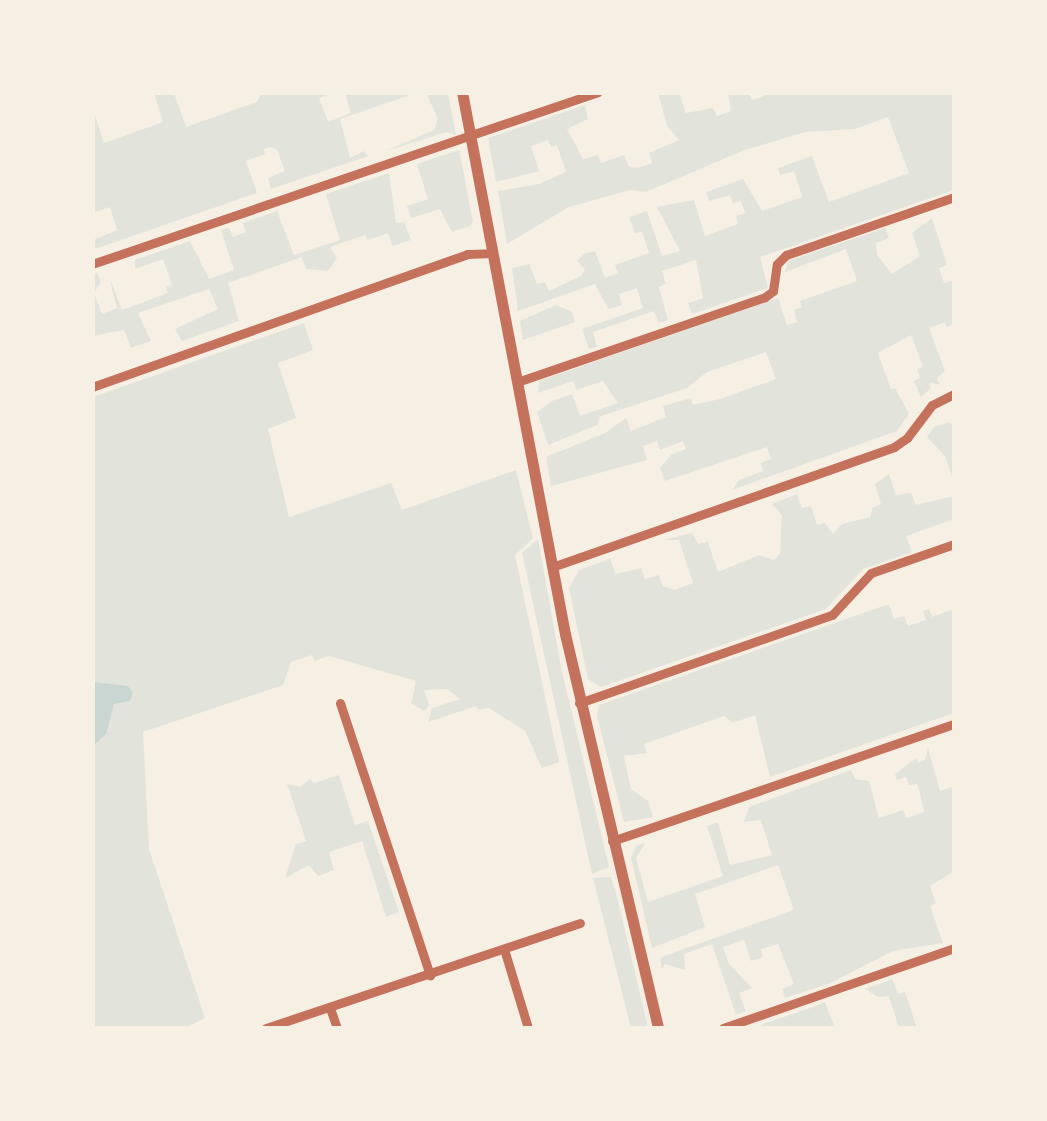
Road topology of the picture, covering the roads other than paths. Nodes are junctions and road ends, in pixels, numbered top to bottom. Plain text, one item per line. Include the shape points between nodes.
1 (462, 92) edge
2 (598, 92) edge
3 (470, 136) junction
4 (954, 197) edge
5 (492, 253) junction
6 (92, 264) edge
7 (517, 382) junction
8 (92, 388) edge
9 (954, 394) edge
10 (954, 544) edge
11 (552, 567) junction
12 (340, 702) dead end
13 (579, 703) junction
14 (954, 724) edge
15 (612, 841) junction
16 (580, 923) dead end
17 (954, 948) edge
18 (504, 950) junction
19 (430, 975) junction
20 (330, 1008) junction
21 (266, 1028) edge
22 (336, 1028) edge
23 (528, 1028) edge
24 (658, 1028) edge
25 (723, 1028) edge

1 - 3 street
2 - 3 street
3 - 5 street
3 - 6 street
4 - 7 street via 786,255 765,297
5 - 7 street
5 - 8 street via 432,266
7 - 11 street
9 - 11 street via 936,402 894,447
10 - 13 street via 871,573 832,615
11 - 13 street
12 - 19 street
13 - 15 street
14 - 15 street
15 - 24 street
16 - 18 street
17 - 25 street
18 - 19 street
18 - 23 street
19 - 20 street
20 - 21 street
20 - 22 street

